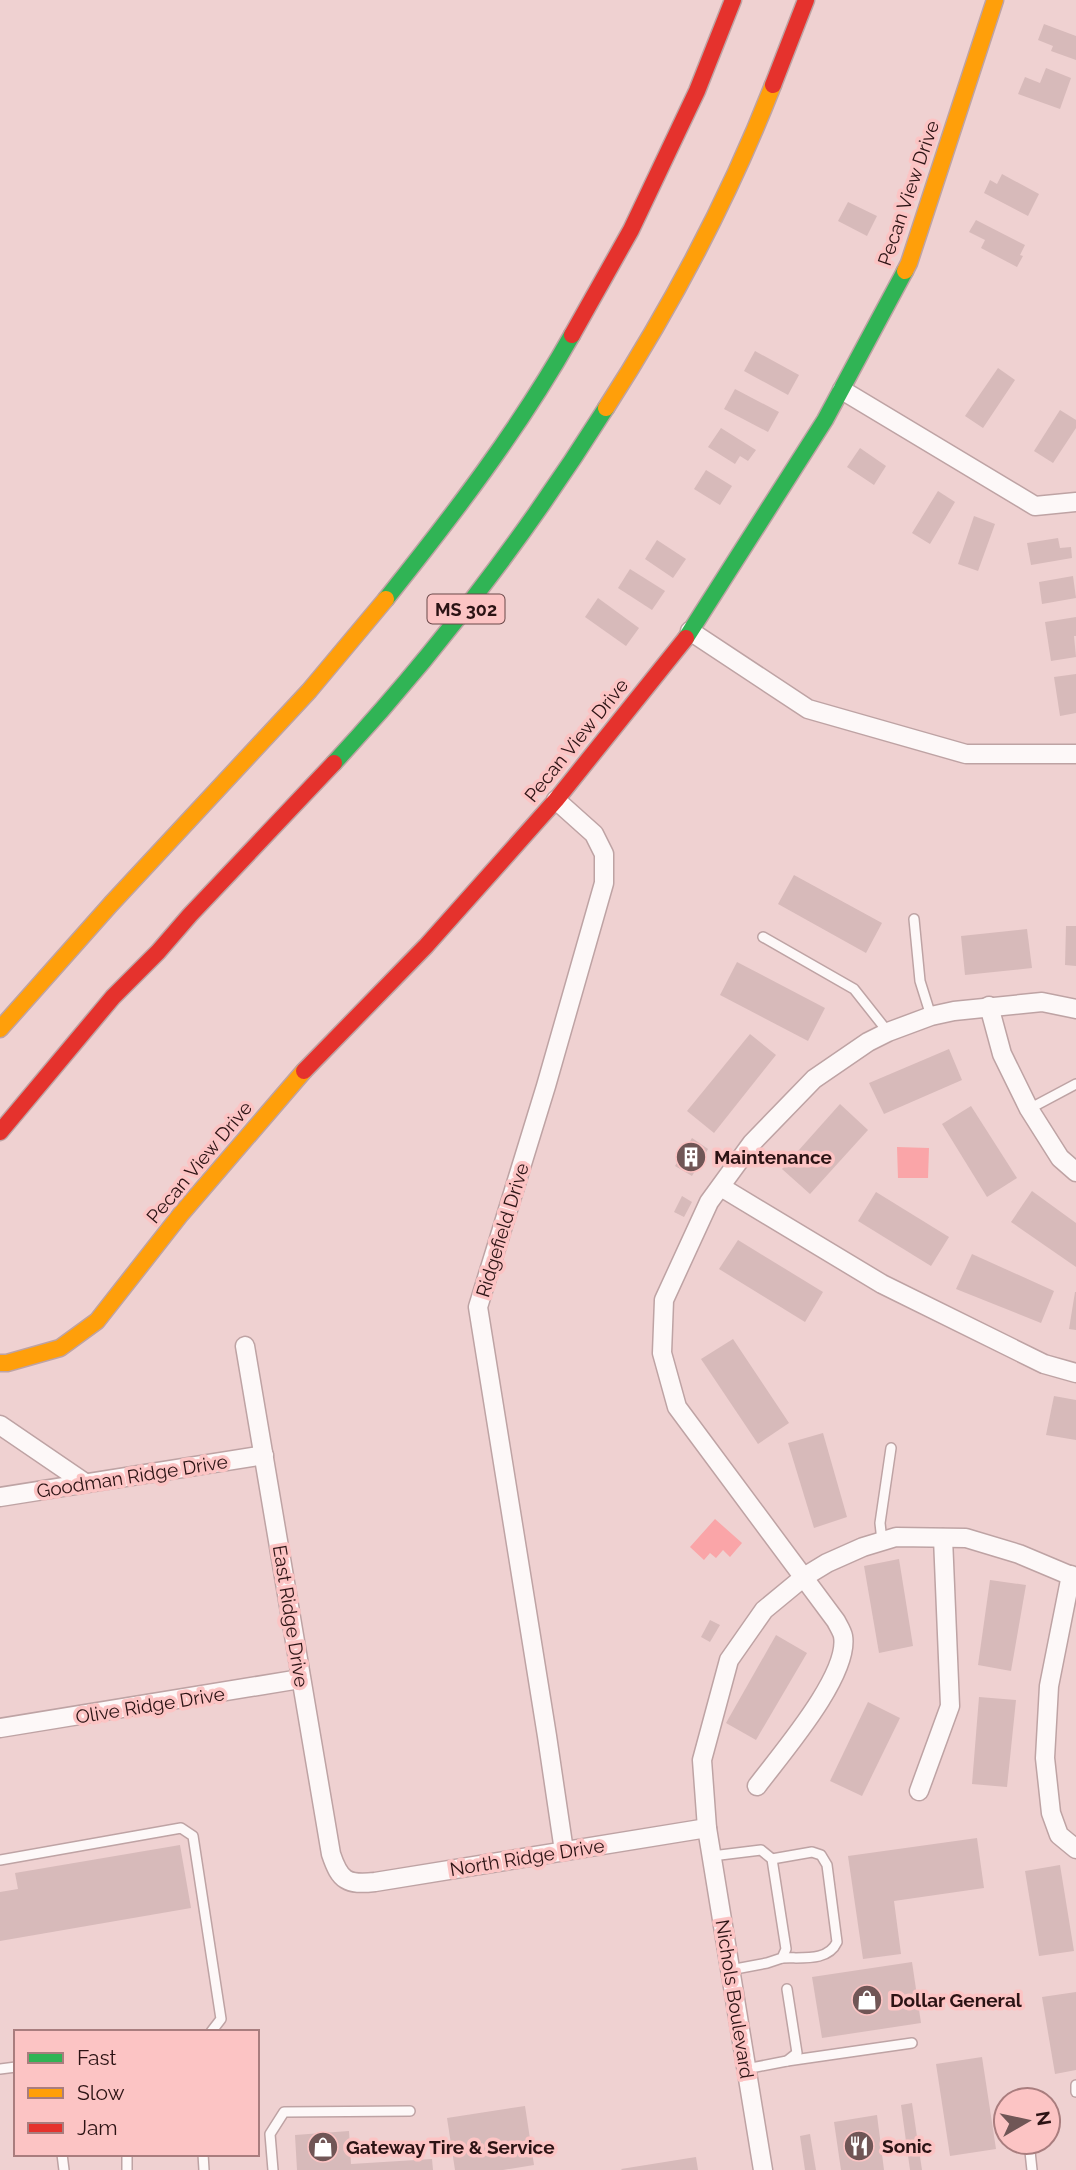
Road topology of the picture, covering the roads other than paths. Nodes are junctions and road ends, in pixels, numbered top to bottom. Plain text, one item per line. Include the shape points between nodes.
1 (733, 0) edge
2 (806, 0) edge
3 (995, 0) edge
4 (842, 390) junction
5 (1076, 502) edge
6 (690, 631) junction
7 (1076, 754) edge
8 (556, 800) junction
9 (914, 919) dead end
10 (763, 937) dead end
11 (989, 1006) junction
12 (1076, 1009) edge
13 (931, 1016) junction
14 (0, 1029) edge
15 (888, 1032) junction
16 (1076, 1084) edge
17 (1029, 1109) junction
18 (0, 1132) edge
19 (1076, 1172) edge
20 (721, 1187) junction
21 (245, 1346) dead end
22 (0, 1363) edge
23 (1076, 1373) edge
24 (0, 1425) edge
25 (891, 1448) dead end
26 (264, 1455) junction
27 (85, 1483) junction
28 (0, 1497) edge
29 (943, 1538) junction
30 (882, 1542) junction
31 (1073, 1576) edge
32 (804, 1577) junction
33 (300, 1679) junction
34 (0, 1728) edge
35 (757, 1786) dead end
36 (919, 1791) dead end
37 (707, 1828) junction
38 (1076, 1849) edge
39 (564, 1851) junction
40 (712, 1856) junction
41 (772, 1859) junction
42 (0, 1860) edge
43 (347, 1881) joint
44 (782, 1958) junction
45 (730, 1970) junction
46 (787, 1989) dead end
47 (212, 2030) edge
48 (912, 2043) dead end
49 (786, 2061) junction
50 (746, 2069) junction
51 (1076, 2085) edge
52 (1076, 2092) edge
53 (410, 2111) dead end
54 (274, 2170) edge
55 (763, 2170) edge

1 - 14 main road, MS 302 via 697,91 631,230 570,339 465,500 309,691
2 - 18 main road, MS 302 via 774,83 696,252 614,398 538,514 378,716 114,997
3 - 4 main road, Pecan View Drive via 909,263
4 - 5 street via 1035,506
4 - 6 main road, Pecan View Drive
6 - 7 street via 808,709 966,754
6 - 8 main road, Pecan View Drive
8 - 22 main road, Pecan View Drive via 261,1120 97,1321 60,1348
8 - 39 street, Ridgefield Drive via 594,834 604,854 604,883 478,1307
9 - 13 lane via 920,981
10 - 15 lane via 854,989
11 - 12 street via 1042,1002
11 - 13 street
11 - 17 street via 1002,1054
13 - 15 street
15 - 20 street via 814,1079 752,1143
16 - 17 lane
17 - 19 street via 1060,1158
20 - 23 street via 882,1284 1044,1364
20 - 32 street via 709,1202 664,1300 662,1353 677,1408
21 - 26 street, East Ridge Drive
24 - 27 street
25 - 30 lane via 880,1523
26 - 27 street, Goodman Ridge Drive
26 - 33 street, East Ridge Drive
27 - 28 street, Goodman Ridge Drive
29 - 30 street, Nichols Boulevard via 897,1537
29 - 31 street, Nichols Boulevard via 965,1538
29 - 36 street via 950,1706
30 - 32 street, Nichols Boulevard
31 - 38 street via 1049,1686 1045,1758 1051,1812 1059,1835
32 - 35 street via 843,1635 841,1657 822,1700
32 - 37 street, Nichols Boulevard via 764,1610 729,1660 702,1760
33 - 34 street, Olive Ridge Drive
33 - 43 street, East Ridge Drive via 331,1854
37 - 39 street, North Ridge Drive
37 - 40 street, Nichols Boulevard
39 - 43 street, North Ridge Drive via 375,1882
40 - 41 lane via 761,1850
40 - 45 street, Nichols Boulevard
41 - 44 lane via 786,1949
41 - 44 lane via 821,1854 827,1865 837,1942 834,1951 824,1956
42 - 47 lane via 181,1828 193,1836 220,2019
44 - 45 lane
45 - 50 street, Nichols Boulevard
46 - 49 lane via 797,2053
48 - 49 lane
49 - 50 lane
50 - 55 street, Nichols Boulevard
51 - 52 lane
53 - 54 lane via 284,2112 270,2134

